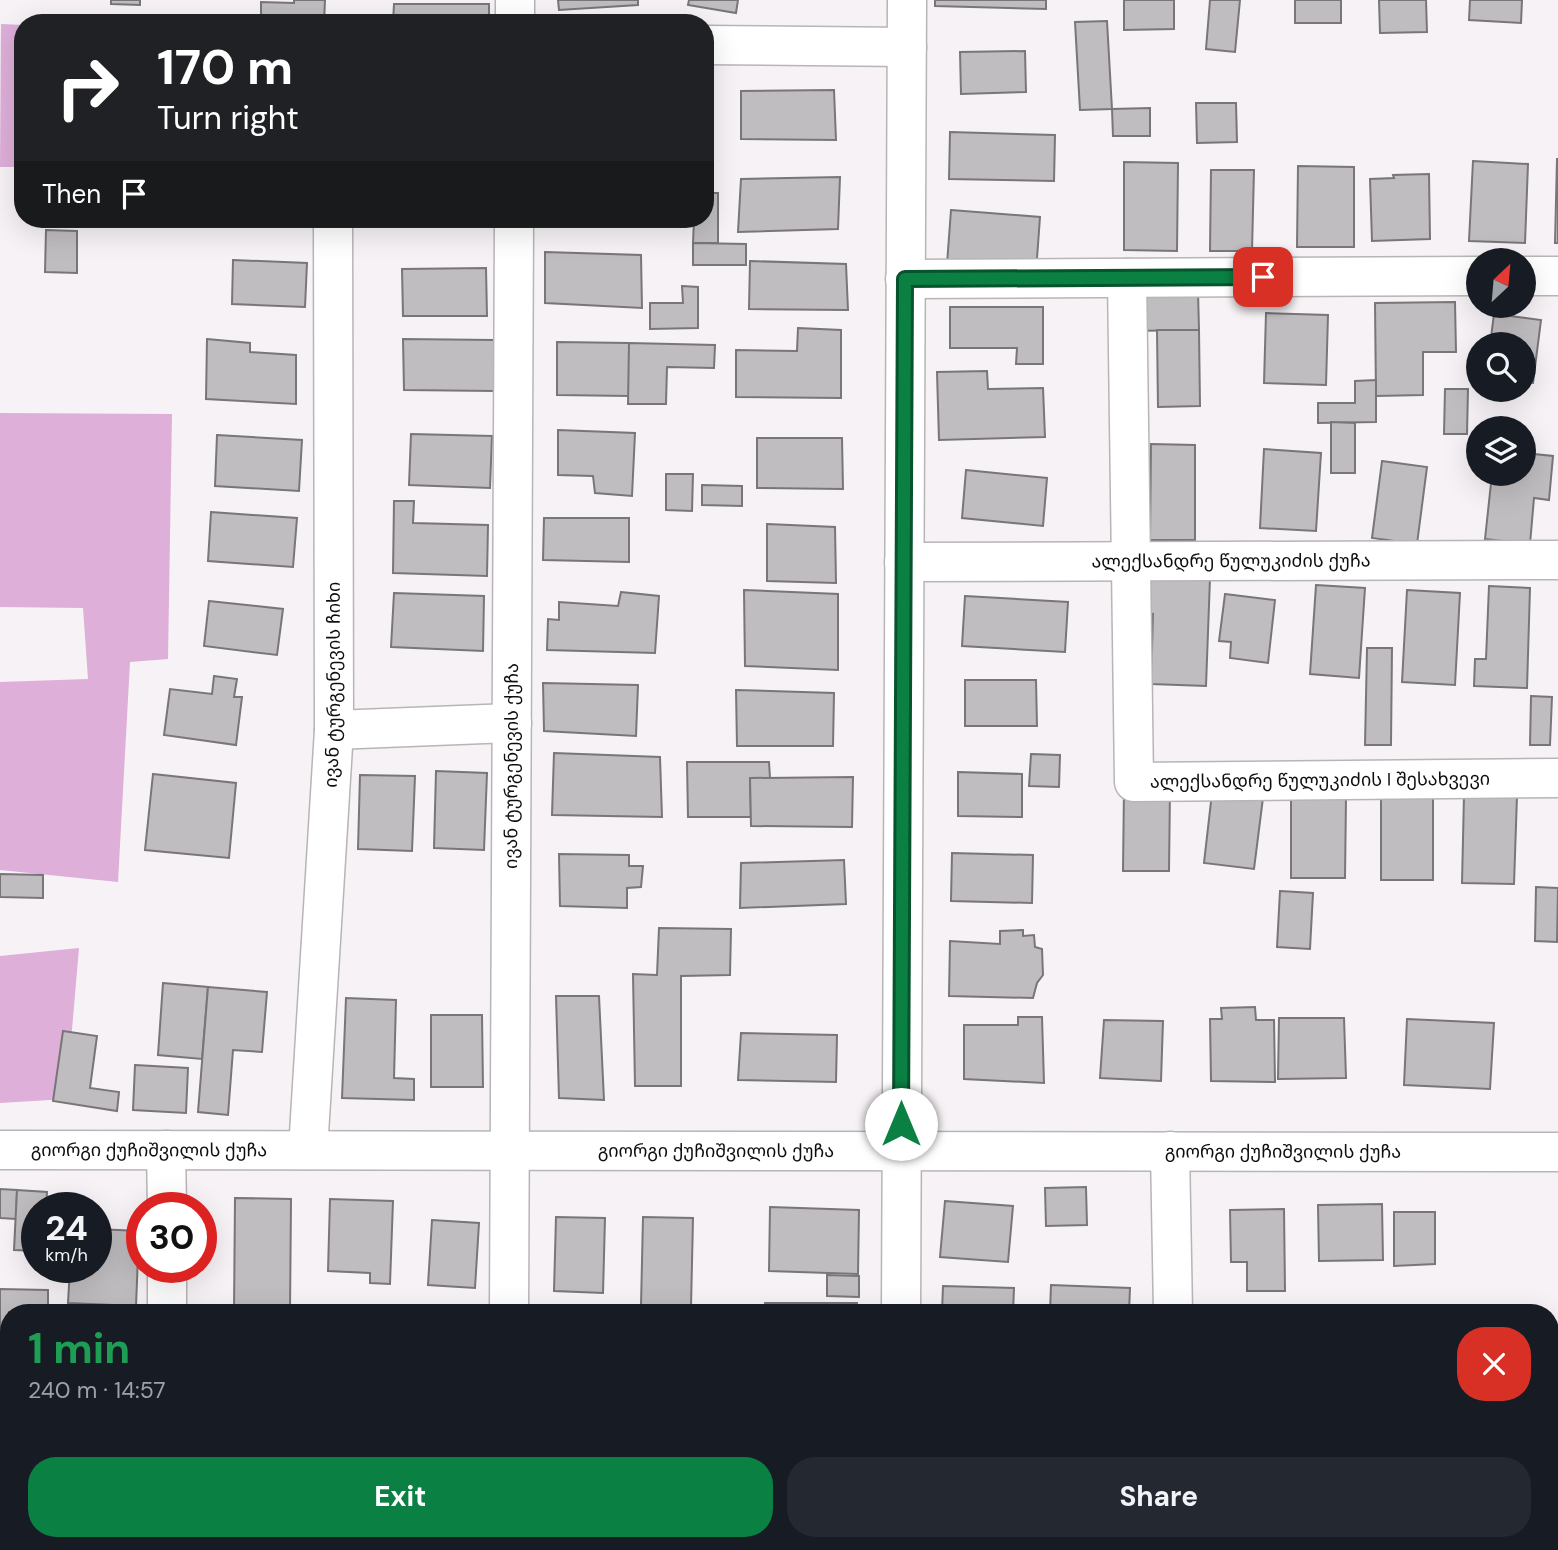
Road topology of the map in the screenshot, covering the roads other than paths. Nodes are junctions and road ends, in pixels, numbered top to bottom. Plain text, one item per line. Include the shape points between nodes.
1 (907, 0) edge
2 (714, 45) edge
3 (907, 47) junction
4 (333, 228) edge
5 (514, 228) edge
6 (1466, 276) edge
7 (1536, 276) edge
8 (1558, 276) edge
9 (1128, 278) junction
10 (905, 279) junction
11 (1558, 560) edge
12 (1131, 561) junction
13 (904, 562) junction
14 (512, 723) junction
15 (334, 730) junction
16 (1558, 778) edge
17 (0, 1150) edge
18 (166, 1150) junction
19 (308, 1150) junction
20 (510, 1150) junction
21 (901, 1151) junction
22 (1170, 1151) junction
23 (1558, 1152) edge
24 (167, 1192) edge
25 (167, 1283) edge
26 (167, 1304) edge
27 (509, 1304) edge
28 (901, 1304) edge
29 (1173, 1304) edge

1 - 3 street
2 - 3 street
3 - 10 street
4 - 15 street, ივან ტურგენევის ჩიხი
5 - 14 street, ივან ტურგენევის ქუჩა
6 - 9 street
7 - 8 street
9 - 10 street
9 - 12 street
10 - 13 street
11 - 12 street, ალექსანდრე წულუკიძის ქუჩა
12 - 13 street, ალექსანდრე წულუკიძის ქუჩა
12 - 16 street, ალექსანდრე წულუკიძის I შესახვევი via 1134,782
13 - 21 street
14 - 15 street
14 - 20 street, ივან ტურგენევის ქუჩა
15 - 19 street, ივან ტურგენევის ჩიხი
17 - 18 street, გიორგი ქუჩიშვილის ქუჩა
18 - 19 street, გიორგი ქუჩიშვილის ქუჩა
18 - 24 street
19 - 20 street, გიორგი ქუჩიშვილის ქუჩა
20 - 21 street, გიორგი ქუჩიშვილის ქუჩა
20 - 27 street, ივან ტურგენევის ქუჩა
21 - 22 street, გიორგი ქუჩიშვილის ქუჩა
21 - 28 street
22 - 23 street, გიორგი ქუჩიშვილის ქუჩა
22 - 29 street
25 - 26 street

